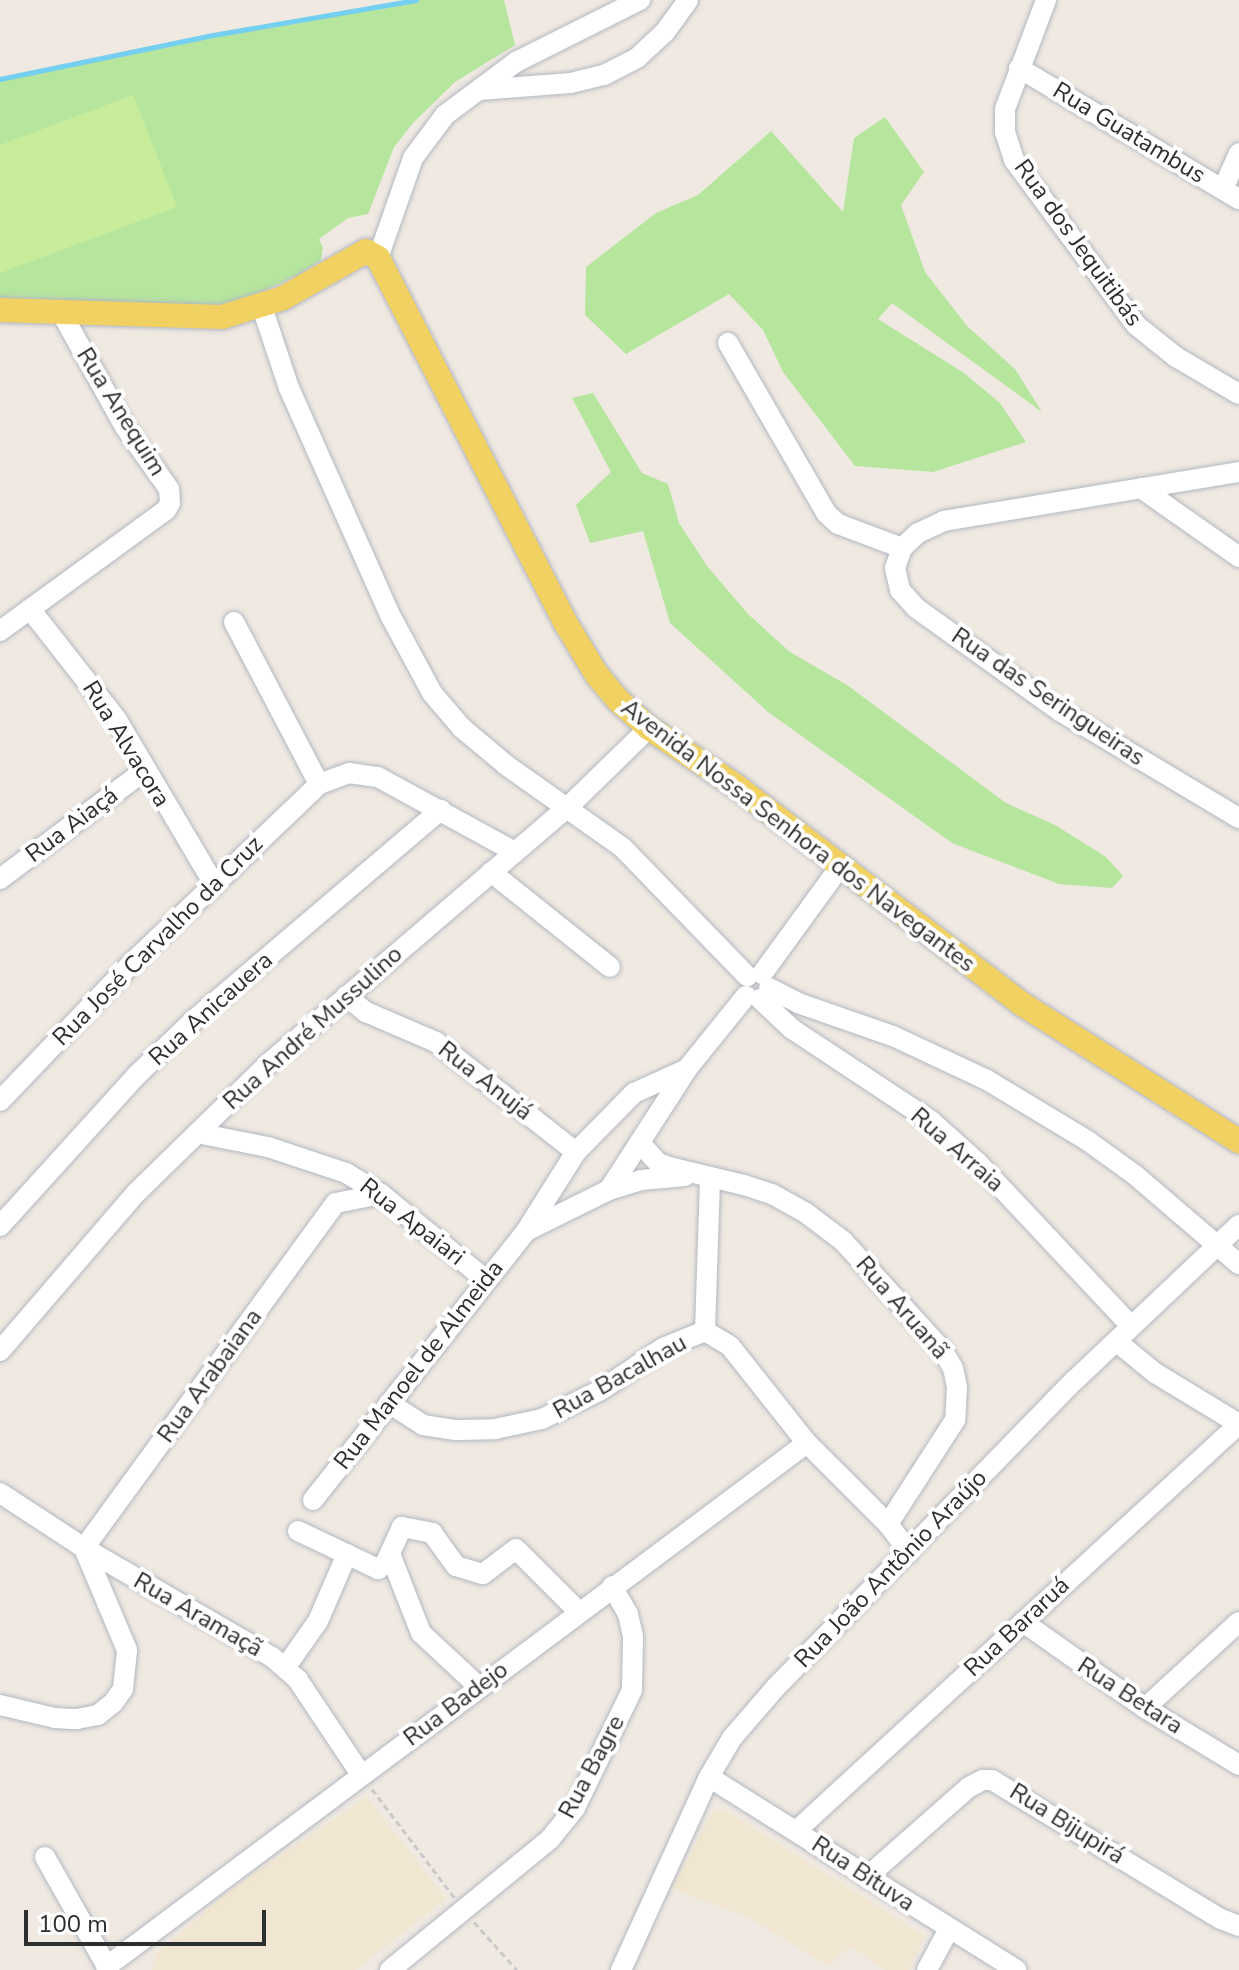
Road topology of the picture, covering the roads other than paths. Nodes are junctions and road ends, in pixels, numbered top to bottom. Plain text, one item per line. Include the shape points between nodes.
1 (640, 0) edge
2 (688, 0) edge
3 (1046, 0) edge
4 (1019, 68) junction
5 (475, 90) junction
6 (1239, 153) edge
7 (1231, 194) edge
8 (375, 252) junction
9 (0, 310) edge
10 (264, 314) junction
11 (66, 322) junction
12 (0, 323) edge
13 (728, 343) dead end
14 (1239, 394) edge
15 (1239, 472) edge
16 (1141, 488) junction
17 (902, 548) junction
18 (1239, 557) edge
19 (30, 609) junction
20 (234, 622) dead end
21 (0, 631) edge
22 (649, 728) junction
23 (144, 771) junction
24 (319, 784) junction
25 (568, 807) junction
26 (441, 810) junction
27 (1239, 818) edge
28 (515, 852) junction
29 (839, 868) junction
30 (491, 872) junction
31 (0, 879) edge
32 (214, 884) junction
33 (610, 967) dead end
34 (757, 987) junction
35 (346, 996) junction
36 (687, 1069) junction
37 (0, 1101) edge
38 (197, 1133) junction
39 (1239, 1141) edge
40 (640, 1143) junction
41 (576, 1152) junction
42 (324, 1163) junction
43 (702, 1177) junction
44 (609, 1190) junction
45 (381, 1194) junction
46 (336, 1203) junction
47 (1239, 1225) edge
48 (0, 1226) edge
49 (526, 1231) junction
50 (1218, 1245) junction
51 (1239, 1264) edge
52 (486, 1280) junction
53 (705, 1331) junction
54 (1124, 1333) junction
55 (0, 1351) edge
56 (389, 1403) junction
57 (1239, 1424) edge
58 (807, 1443) junction
59 (0, 1493) edge
60 (313, 1500) dead end
61 (888, 1524) junction
62 (298, 1531) dead end
63 (84, 1548) junction
64 (909, 1552) junction
65 (347, 1554) junction
66 (390, 1554) junction
67 (612, 1586) junction
68 (579, 1612) junction
69 (1023, 1622) junction
70 (1239, 1622) edge
71 (285, 1668) junction
72 (479, 1687) junction
73 (0, 1705) edge
74 (1145, 1708) junction
75 (1239, 1765) edge
76 (360, 1773) junction
77 (709, 1777) junction
78 (796, 1831) junction
79 (45, 1857) dead end
80 (867, 1877) junction
81 (1239, 1926) edge
82 (949, 1929) junction
83 (108, 1968) edge
84 (390, 1970) edge
85 (621, 1970) edge
86 (927, 1970) edge
87 (1017, 1970) edge

1 - 5 street via 516,62
2 - 5 street via 637,58 604,75 571,83
3 - 4 street, Rua dos Jequitibás
4 - 7 street, Rua Guatambus
4 - 14 street, Rua dos Jequitibás via 1005,109 1014,160 1136,325 1176,357
5 - 8 street via 445,115 413,158
6 - 7 street
8 - 10 main road
8 - 22 main road, Avenida Nossa Senhora dos Navegantes via 565,622 597,675
9 - 11 main road
10 - 11 main road
10 - 25 street, Rua Arraia via 289,388 390,615 432,693 462,728 506,765
11 - 12 main road
11 - 19 street, Rua Anequim via 125,427 169,489 170,503
13 - 17 street via 826,513 838,524
15 - 16 street
16 - 17 street via 944,521
16 - 18 street
17 - 27 street, Rua das Seringueiras via 895,568 900,590 916,608 1060,711
19 - 21 street
19 - 23 street, Rua Alvacora via 117,720
20 - 24 street
22 - 25 street, Rua André Mussulino
22 - 29 main road, Avenida Nossa Senhora dos Navegantes via 736,786
23 - 31 street, Rua Aiaçá
23 - 32 street, Rua Alvacora
24 - 26 street via 364,773
24 - 32 street, Rua José Carvalho da Cruz
25 - 28 street, Rua André Mussulino
25 - 34 street, Rua Arraia via 654,877
26 - 28 street
26 - 48 street, Rua Anicauera via 195,1019
28 - 30 street, Rua André Mussulino
29 - 34 street, Rua Manoel de Almeida
29 - 39 main road, Avenida Nossa Senhora dos Navegantes via 1022,1004
30 - 33 street
30 - 35 street, Rua André Mussulino
32 - 37 street, Rua José Carvalho da Cruz
34 - 36 street, Rua Manoel de Almeida
34 - 50 street via 893,1036 987,1080 1088,1141
34 - 54 street, Rua Arraia via 778,1019 931,1121 978,1163
35 - 38 street, Rua André Mussulino
35 - 41 street, Rua Anujá via 366,1012 436,1042
36 - 40 street, Rua Manoel de Almeida
36 - 41 street, Rua Manoel de Almeida via 634,1093
38 - 42 street, Rua Apaiari
38 - 55 street, Rua André Mussulino via 137,1192
40 - 43 street, Rua Aruanã via 658,1163
40 - 44 street, Rua Manoel de Almeida
41 - 49 street, Rua Manoel de Almeida
42 - 45 street, Rua Apaiari
42 - 46 street
43 - 44 street, Rua Aruanã via 641,1180
43 - 53 street
43 - 61 street, Rua Aruanã via 772,1194 843,1241 953,1368 959,1406 955,1420
44 - 49 street, Rua Manoel de Almeida
45 - 46 street
45 - 52 street, Rua Apaiari
46 - 63 street, Rua Arabaiana
47 - 50 street, Rua João Antônio Araújo
49 - 52 street, Rua Manoel de Almeida
50 - 51 street
50 - 54 street, Rua João Antônio Araújo
52 - 56 street, Rua Manoel de Almeida
53 - 56 street, Rua Bacalhau via 663,1348 601,1390 542,1419 456,1430 423,1425
53 - 58 street, Rua Bacalhau via 730,1346
54 - 57 street, Rua Arraia via 1155,1373
54 - 64 street, Rua João Antônio Araújo
56 - 60 street, Rua Manoel de Almeida
57 - 69 street, Rua Bararuá
58 - 61 street, Rua Bacalhau
58 - 67 street, Rua Badejo
59 - 63 street, Rua Aramaçã
61 - 64 street, Rua Bacalhau
62 - 65 street
63 - 71 street, Rua Aramaçã
63 - 73 street via 127,1650 123,1689 98,1715 77,1719
64 - 77 street, Rua João Antônio Araújo via 776,1687 732,1738
65 - 66 street via 378,1569
65 - 71 street via 318,1621
66 - 68 street via 402,1527 432,1533 456,1566 483,1574 516,1549
66 - 72 street via 421,1633
67 - 68 street, Rua Badejo
67 - 84 street, Rua Bagre via 633,1636 632,1690 581,1796 558,1829
68 - 72 street, Rua Badejo
69 - 74 street, Rua Betara
69 - 78 street, Rua Bararuá
70 - 74 street
71 - 76 street, Rua Aramaçã via 319,1708
72 - 76 street, Rua Badejo
74 - 75 street, Rua Betara
76 - 83 street, Rua Badejo
77 - 78 street, Rua Bituva
77 - 85 street, Rua João Antônio Araújo
78 - 80 street, Rua Bituva
79 - 83 street
80 - 81 street, Rua Bijupirá via 969,1787 992,1780
80 - 82 street, Rua Bituva
82 - 86 street
82 - 87 street, Rua Bituva

